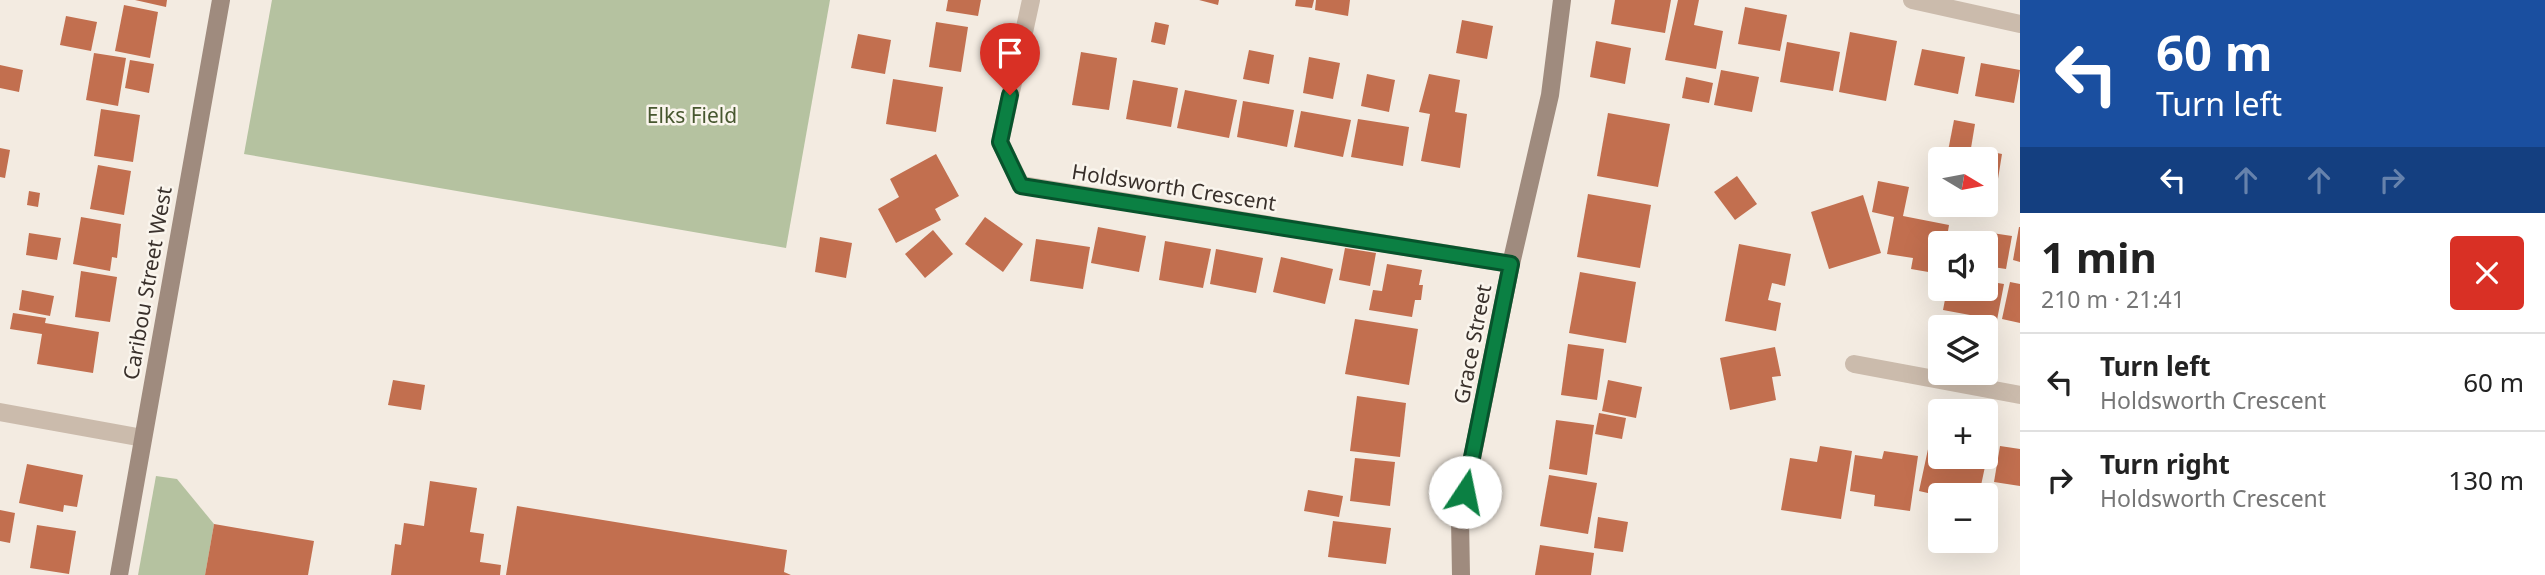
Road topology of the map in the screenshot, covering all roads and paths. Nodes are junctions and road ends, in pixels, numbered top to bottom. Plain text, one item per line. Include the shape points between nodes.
1 (221, 0) edge
2 (1031, 0) edge
3 (1562, 0) edge
4 (1912, 0) edge
5 (2020, 24) edge
6 (1511, 264) junction
7 (1854, 364) dead end
8 (2020, 395) edge
9 (0, 412) edge
10 (143, 438) junction
11 (119, 575) edge
12 (1461, 575) edge

1 - 10 street, Caribou Street West
2 - 6 street, Holdsworth Crescent via 1000,142 1021,186
3 - 6 street, Grace Street via 1550,95
4 - 5 street
6 - 12 street, Grace Street via 1460,518
7 - 8 street
9 - 10 street
10 - 11 street, Caribou Street West

